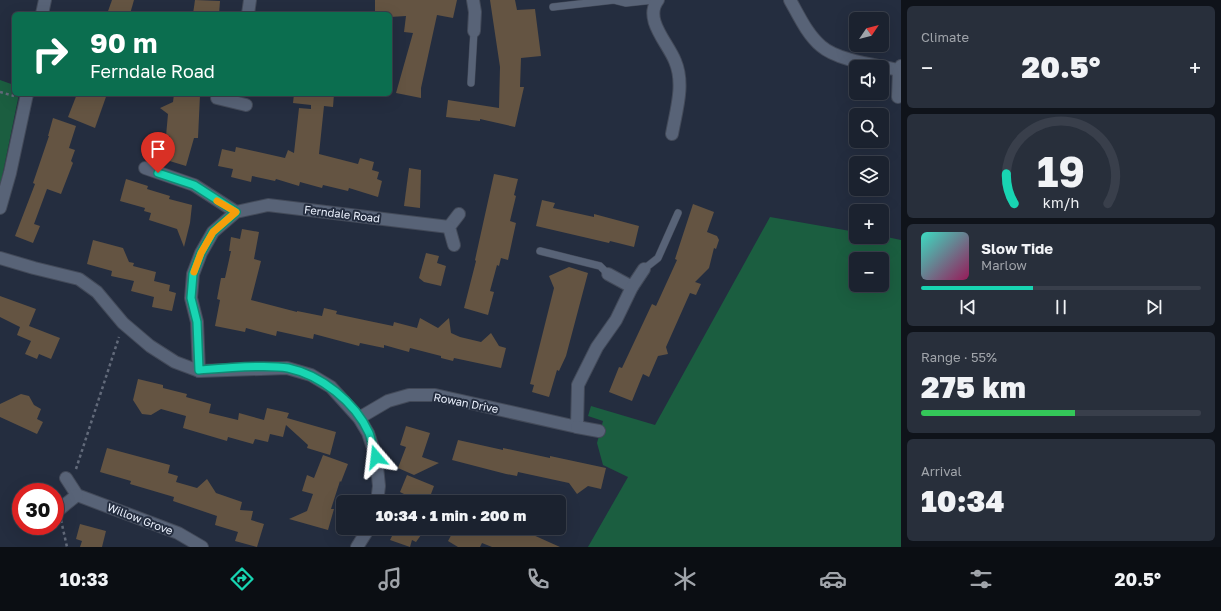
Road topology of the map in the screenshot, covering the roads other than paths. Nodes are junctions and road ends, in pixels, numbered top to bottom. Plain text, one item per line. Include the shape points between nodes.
1 (44, 0) edge
2 (250, 0) edge
3 (473, 0) edge
4 (654, 0) edge
5 (658, 0) edge
6 (790, 0) edge
7 (553, 7) dead end
8 (42, 12) edge
9 (248, 12) edge
10 (474, 31) joint
11 (900, 68) edge
12 (471, 83) dead end
13 (27, 96) edge
14 (231, 97) edge
15 (898, 97) dead end
16 (217, 98) dead end
17 (246, 105) dead end
18 (672, 134) dead end
19 (145, 168) dead end
20 (0, 208) edge
21 (236, 212) junction
22 (678, 213) dead end
23 (459, 214) dead end
24 (449, 227) junction
25 (454, 245) dead end
26 (540, 251) dead end
27 (0, 258) edge
28 (644, 269) joint
29 (608, 274) joint
30 (632, 287) junction
31 (199, 370) junction
32 (359, 418) junction
33 (577, 427) junction
34 (599, 431) dead end
35 (66, 478) road end
36 (77, 495) junction
37 (377, 495) edge
38 (64, 505) edge
39 (365, 535) edge
40 (202, 547) edge
41 (357, 547) edge

1 - 8 street
2 - 9 street
3 - 10 street
4 - 7 lane via 626,3 614,0
5 - 18 street via 654,6 653,17 679,73 680,87
6 - 11 street via 807,30 821,46 835,55
10 - 12 lane
11 - 15 street
13 - 20 street
14 - 16 street
14 - 17 street
19 - 21 street via 194,185
21 - 24 street, Ferndale Road via 268,205
21 - 31 street, Ferndale Road via 213,232 193,274 191,298 197,322
22 - 28 lane via 658,258
23 - 24 street
24 - 25 street
26 - 29 lane via 600,266
27 - 31 street via 79,279 97,292 123,323 150,346 175,362
28 - 30 street
29 - 30 street
30 - 33 street via 578,385
31 - 32 street via 287,368 311,375 331,386
32 - 33 street, Rowan Drive via 388,401 410,395 435,395
32 - 37 street via 368,433 376,457
33 - 34 street, Rowan Drive
35 - 36 street
36 - 38 street
36 - 40 street, Willow Grove via 178,533
39 - 41 street

